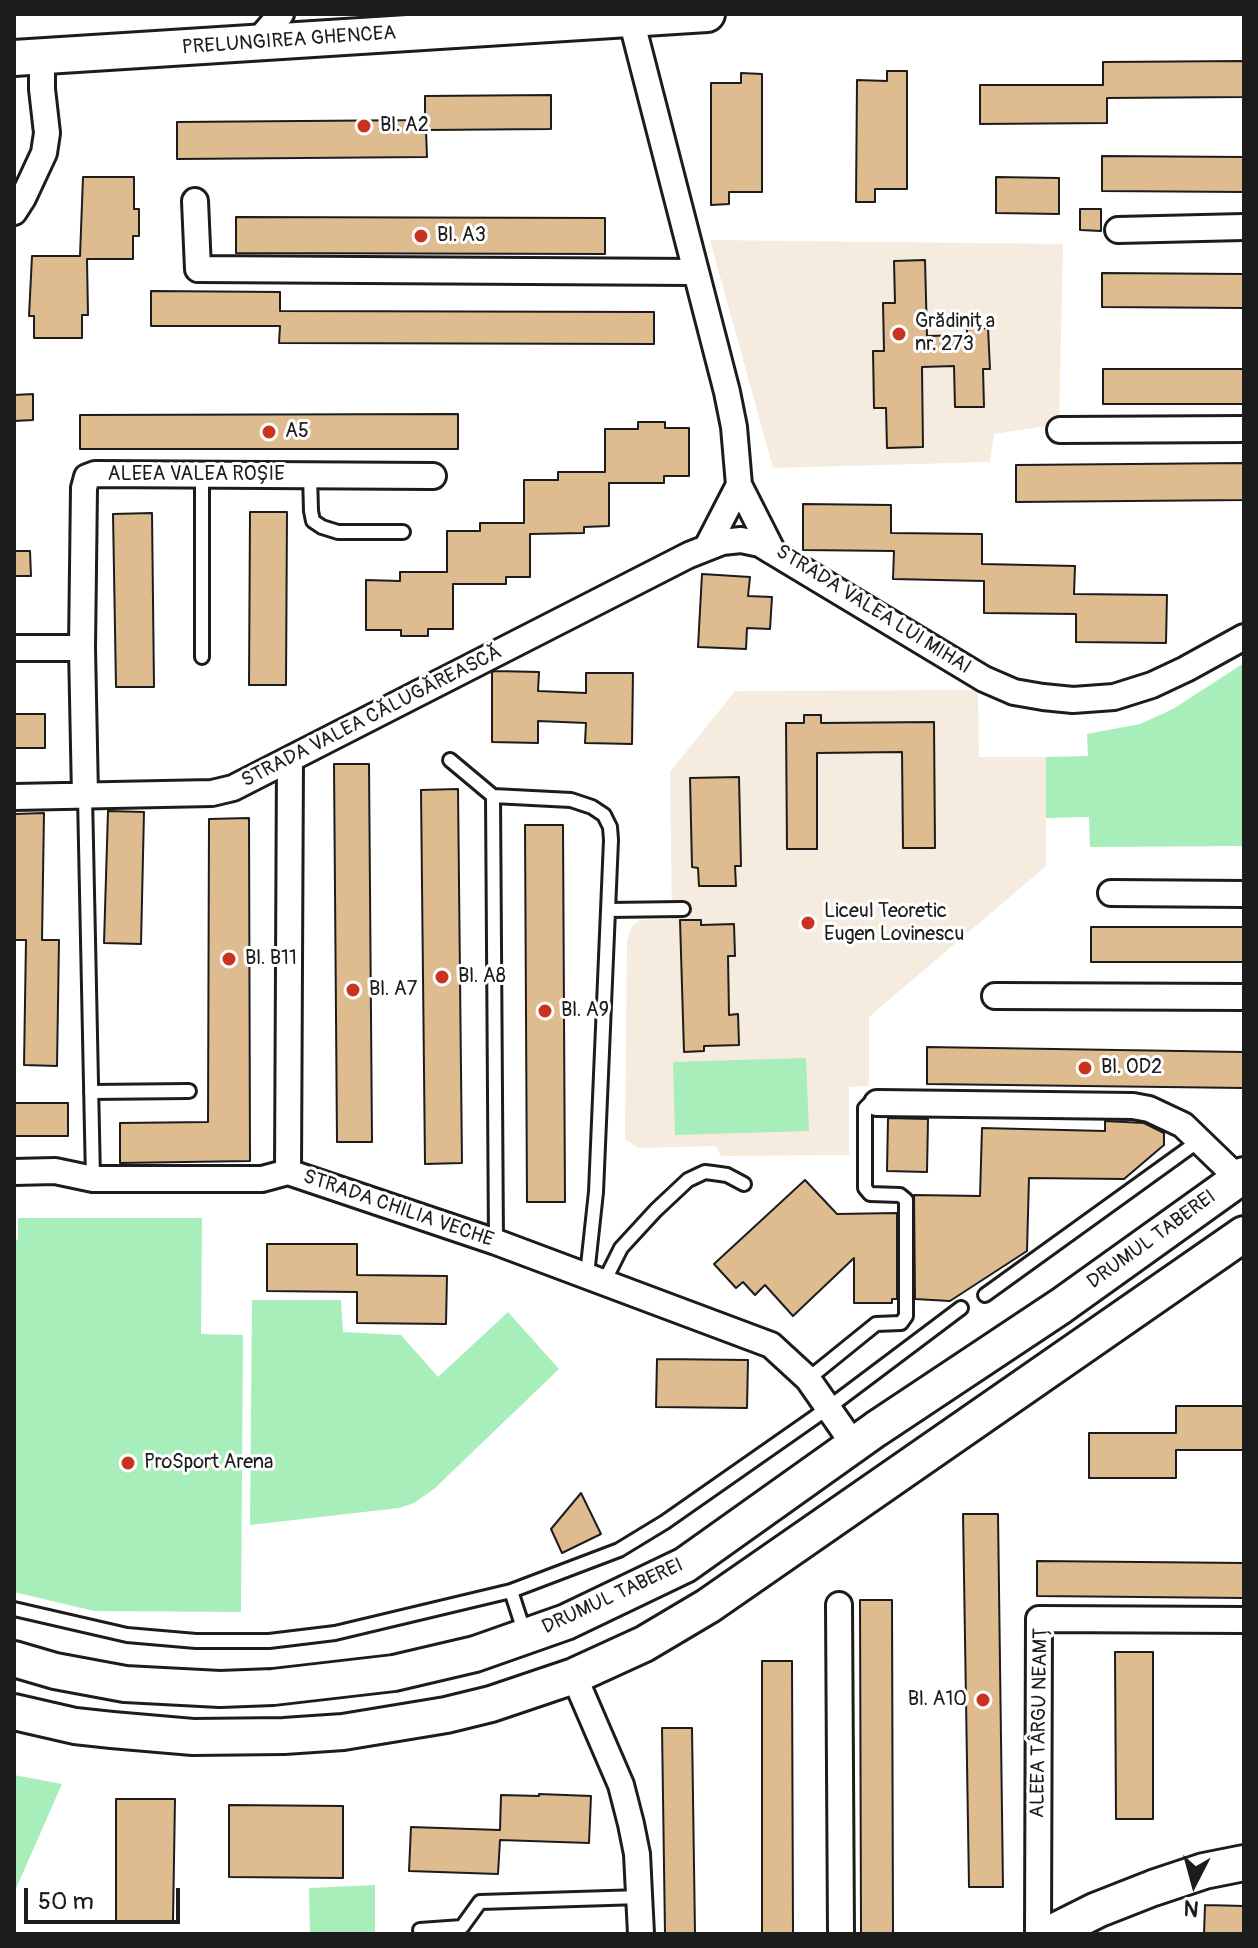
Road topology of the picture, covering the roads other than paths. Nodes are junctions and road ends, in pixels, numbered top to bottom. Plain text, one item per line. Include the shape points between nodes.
1 (281, 14) edge
2 (707, 14) edge
3 (631, 19) junction
4 (256, 43) junction
5 (28, 57) edge
6 (195, 201) dead end
7 (14, 212) edge
8 (1244, 227) edge
9 (1118, 230) dead end
10 (694, 272) junction
11 (1244, 429) edge
12 (1060, 430) dead end
13 (202, 475) junction
14 (310, 475) junction
15 (433, 476) dead end
16 (739, 485) junction
17 (403, 532) dead end
18 (707, 547) junction
19 (773, 552) junction
20 (1244, 637) edge
21 (14, 648) edge
22 (82, 648) junction
23 (202, 657) dead end
24 (290, 759) junction
25 (450, 760) dead end
26 (85, 796) junction
27 (493, 796) junction
28 (14, 797) edge
29 (1111, 893) dead end
30 (1244, 894) edge
31 (683, 909) dead end
32 (608, 910) junction
33 (995, 996) dead end
34 (1244, 997) edge
35 (189, 1091) dead end
36 (91, 1092) junction
37 (877, 1103) joint
38 (1200, 1140) junction
39 (14, 1172) edge
40 (288, 1172) junction
41 (93, 1179) junction
42 (1242, 1179) edge
43 (744, 1184) dead end
44 (1199, 1206) junction
45 (496, 1242) junction
46 (1232, 1242) edge
47 (596, 1279) junction
48 (985, 1295) dead end
49 (961, 1308) dead end
50 (808, 1379) junction
51 (828, 1408) junction
52 (854, 1445) junction
53 (738, 1528) junction
54 (685, 1565) junction
55 (763, 1570) junction
56 (511, 1591) junction
57 (839, 1605) dead end
58 (708, 1606) junction
59 (14, 1609) edge
60 (1244, 1620) edge
61 (526, 1638) junction
62 (14, 1659) edge
63 (55, 1671) junction
64 (574, 1676) junction
65 (125, 1684) junction
66 (30, 1716) edge
67 (112, 1730) junction
68 (1244, 1863) edge
69 (641, 1897) junction
70 (420, 1930) dead end
71 (641, 1934) edge
72 (841, 1934) edge
73 (1038, 1934) edge
74 (1049, 1934) edge

1 - 4 street
2 - 3 main road, PRELUNGIREA GHENCEA
3 - 4 main road, PRELUNGIREA GHENCEA
3 - 10 street, STRADA VALEA LUI MIHAI
4 - 5 main road, PRELUNGIREA GHENCEA
5 - 7 street via 42,89 47,133 39,167
6 - 10 street via 198,269
8 - 9 street
10 - 16 street, STRADA VALEA LUI MIHAI via 727,392
11 - 12 street
13 - 14 street, ALEEA VALEA ROȘIE
13 - 22 street, ALEEA VALEA ROȘIE via 87,477
13 - 23 lane
14 - 15 street, ALEEA VALEA ROȘIE
14 - 17 lane via 313,521 322,527 338,532
16 - 18 street
16 - 19 street, STRADA VALEA LUI MIHAI
18 - 19 street, STRADA VALEA CĂLUGĂREASCĂ via 741,540
18 - 24 street, STRADA VALEA CĂLUGĂREASCĂ
19 - 20 street, STRADA VALEA LUI MIHAI via 1014,692 1073,700 1114,697 1152,685
21 - 22 street
22 - 26 street, ALEEA VALEA ROȘIE
24 - 26 street, STRADA VALEA CĂLUGĂREASCĂ via 212,793
24 - 40 street, STRADA CHILIA VECHE
25 - 27 lane
26 - 28 street, STRADA VALEA CĂLUGĂREASCĂ
26 - 36 lane
27 - 32 lane via 571,800 604,815 611,840
27 - 45 lane
29 - 30 street
31 - 32 lane
32 - 47 lane
33 - 34 street
35 - 36 lane
36 - 41 lane
37 - 38 street via 1133,1106 1166,1115
37 - 50 lane via 865,1108 865,1188 870,1194 906,1200 906,1316 901,1323 876,1324
38 - 42 street
38 - 48 lane
39 - 41 street via 55,1171
40 - 41 street via 262,1179
40 - 45 street, STRADA CHILIA VECHE
42 - 44 main road, DRUMUL TABEREI
43 - 47 lane via 705,1172 688,1180
44 - 46 main road via 1219,1220
44 - 52 main road, DRUMUL TABEREI
45 - 47 street, STRADA CHILIA VECHE
46 - 55 main road
47 - 50 street, STRADA CHILIA VECHE via 771,1345
49 - 51 lane
50 - 51 street, STRADA CHILIA VECHE
51 - 52 street, STRADA CHILIA VECHE
51 - 56 lane via 619,1550
52 - 53 main road, DRUMUL TABEREI
53 - 54 main road, DRUMUL TABEREI
53 - 55 main road via 743,1550
54 - 58 main road via 704,1577
54 - 61 main road, DRUMUL TABEREI
55 - 58 main road
56 - 59 lane via 335,1633 269,1641 127,1635
56 - 61 lane
57 - 72 street
58 - 64 main road via 644,1644
60 - 73 street, ALEEA TÂRGU NEAMȚ via 1039,1619
61 - 65 main road, DRUMUL TABEREI via 394,1673 334,1682 220,1689
62 - 63 main road, DRUMUL TABEREI
63 - 65 main road, DRUMUL TABEREI
63 - 66 main road via 63,1688 61,1701
64 - 67 main road via 491,1704 343,1732 193,1737
64 - 69 street via 621,1785
65 - 67 main road via 110,1699
66 - 67 main road
68 - 74 main road via 1153,1888
69 - 70 lane via 480,1902 462,1927
69 - 71 street

